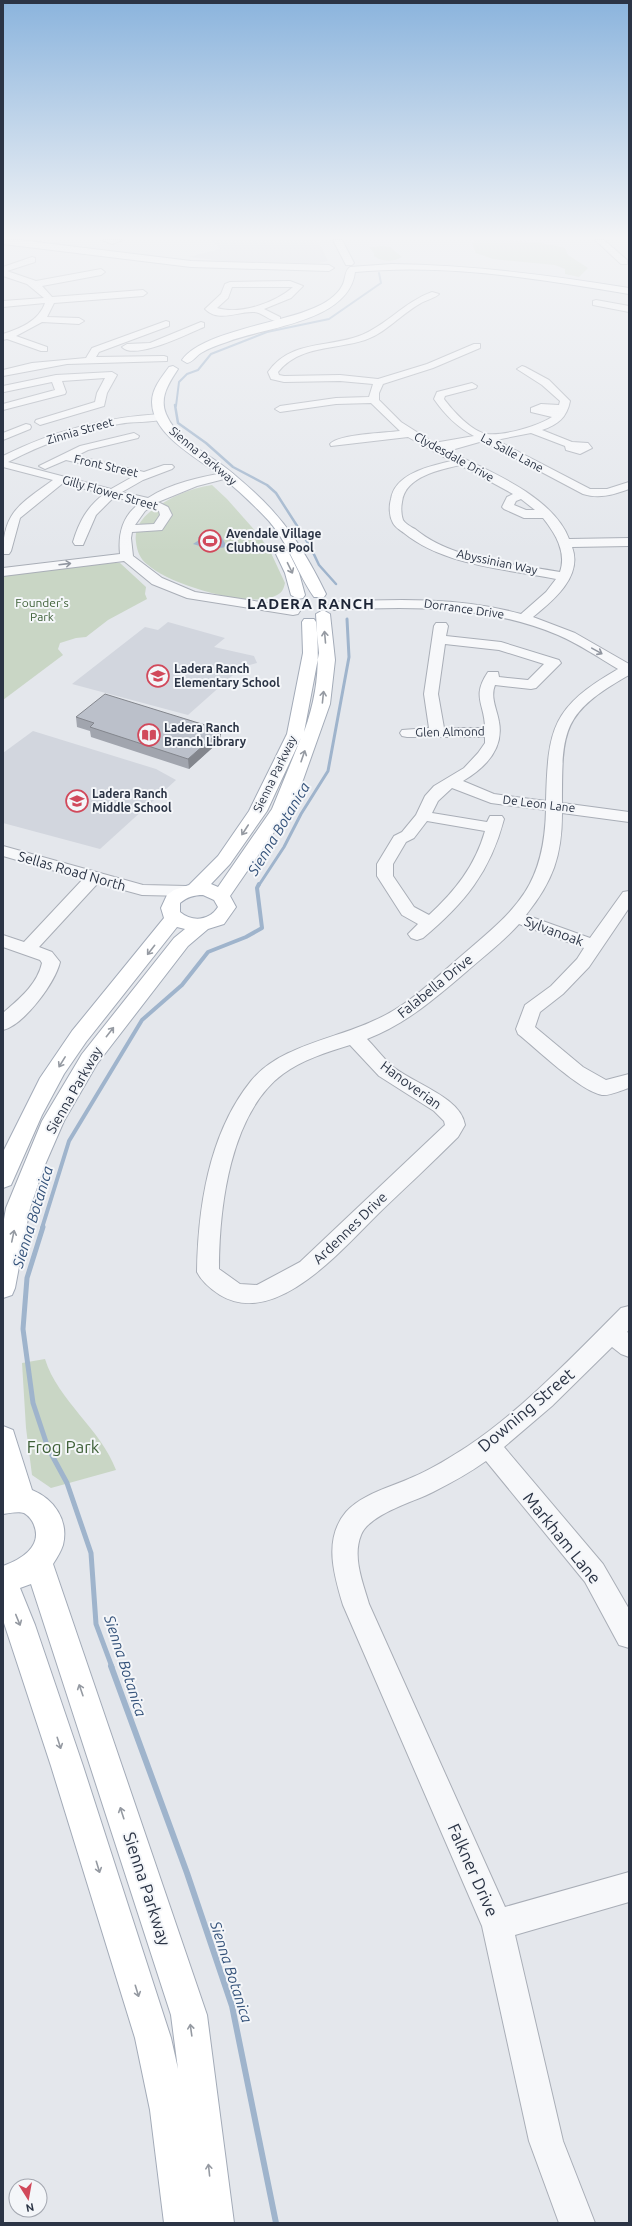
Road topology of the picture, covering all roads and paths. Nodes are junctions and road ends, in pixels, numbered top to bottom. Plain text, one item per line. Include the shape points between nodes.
1 (28, 344) edge
2 (109, 344) edge
3 (156, 344) edge
4 (204, 344) edge
5 (214, 344) edge
6 (337, 344) edge
7 (105, 345) junction
8 (477, 346) dead end
9 (44, 349) dead end
10 (90, 360) junction
11 (172, 361) junction
12 (522, 369) dead end
13 (3, 373) edge
14 (56, 378) junction
15 (379, 382) junction
16 (148, 386) dead end
17 (472, 386) dead end
18 (4, 389) dead end
19 (28, 399) junction
20 (145, 400) dead end
21 (374, 400) junction
22 (3, 407) edge
23 (280, 409) dead end
24 (60, 416) junction
25 (156, 417) junction
26 (40, 422) dead end
27 (26, 427) dead end
28 (532, 430) junction
29 (411, 433) junction
30 (134, 436) dead end
31 (6, 437) edge
32 (482, 438) junction
33 (106, 442) junction
34 (335, 444) dead end
35 (571, 445) dead end
36 (435, 448) junction
37 (117, 451) dead end
38 (66, 457) junction
39 (3, 460) edge
40 (128, 461) dead end
41 (460, 462) junction
42 (3, 464) edge
43 (45, 466) dead end
44 (168, 468) dead end
45 (144, 475) junction
46 (221, 476) junction
47 (62, 479) junction
48 (629, 485) edge
49 (113, 492) junction
50 (522, 495) junction
51 (148, 502) junction
52 (547, 514) junction
53 (266, 529) dead end
54 (126, 530) junction
55 (79, 542) dead end
56 (275, 542) dead end
57 (566, 543) junction
58 (629, 543) edge
59 (5, 548) edge
60 (125, 552) junction
61 (3, 572) edge
62 (563, 576) junction
63 (319, 594) junction
64 (294, 602) junction
65 (325, 609) junction
66 (527, 615) junction
67 (629, 666) edge
68 (437, 732) junction
69 (493, 732) junction
70 (407, 733) dead end
71 (451, 782) junction
72 (554, 807) junction
73 (629, 817) edge
74 (421, 824) junction
75 (3, 851) edge
76 (93, 878) junction
77 (142, 890) junction
78 (192, 890) junction
79 (221, 896) junction
80 (628, 896) edge
81 (172, 914) junction
82 (515, 917) junction
83 (430, 923) junction
84 (203, 924) junction
85 (417, 934) dead end
86 (3, 941) edge
87 (593, 945) junction
88 (28, 949) junction
89 (3, 1024) edge
90 (352, 1035) junction
91 (629, 1081) edge
92 (454, 1118) joint
93 (3, 1179) edge
94 (220, 1286) joint
95 (3, 1288) edge
96 (629, 1315) edge
97 (620, 1340) edge
98 (3, 1438) edge
99 (488, 1446) junction
100 (12, 1500) edge
101 (350, 1528) joint
102 (39, 1564) junction
103 (3, 1580) edge
104 (3, 1584) edge
105 (629, 1635) edge
106 (629, 1887) edge
107 (497, 1925) junction
108 (153, 2038) junction
109 (198, 2083) junction
110 (183, 2223) edge
111 (214, 2223) edge
112 (577, 2223) edge

1 - 9 street
2 - 7 street
3 - 7 street via 152,346
4 - 11 main road, Sienna Parkway
5 - 11 main road, Sienna Parkway
6 - 15 street via 289,356 278,363 273,372 275,377 340,378
7 - 10 street via 95,350
8 - 15 street via 430,366
10 - 11 street
10 - 13 street via 32,366
11 - 16 main road, Sienna Parkway
11 - 25 main road, Sienna Parkway via 158,395
12 - 28 street via 538,377 565,401 562,412 549,424
14 - 18 street
14 - 19 street via 61,392
14 - 24 street via 112,376 102,393 100,404
15 - 21 street
17 - 32 street, La Salle Lane via 441,394 439,399 448,412
19 - 22 street
19 - 24 street
20 - 25 main road, Sienna Parkway
21 - 23 street via 336,401
21 - 29 street, Clydesdale Drive
24 - 26 street
25 - 39 street, Zinnia Street via 111,421 82,428 31,446
25 - 46 main road, Sienna Parkway via 163,436
27 - 31 street
28 - 32 street
28 - 35 street
29 - 34 street
29 - 36 street, Clydesdale Drive
30 - 33 street, Front Street
32 - 36 street
32 - 48 street, La Salle Lane via 587,492 597,495 611,493
33 - 37 street, Front Street
33 - 38 street, Front Street via 84,448
36 - 41 street, Clydesdale Drive
38 - 43 street, Front Street
38 - 45 street, Front Street
40 - 45 street, Front Street
41 - 50 street, Clydesdale Drive
41 - 62 street, Abyssinian Way via 433,469 406,482 398,491 394,502 398,522 422,542 462,556
42 - 47 street, Gilly Flower Street
44 - 45 street
45 - 49 street
46 - 51 street via 179,487
46 - 53 main road, Sienna Parkway
46 - 63 main road, Sienna Parkway via 274,519 300,556
47 - 49 street, Gilly Flower Street
47 - 59 street via 33,500 17,517
49 - 51 street, Gilly Flower Street
49 - 55 street via 87,517
50 - 52 street, Clydesdale Drive
50 - 52 street via 511,499 508,507 524,514
51 - 54 street
51 - 54 street, Gilly Flower Street via 164,508 166,513 158,527
52 - 57 street, Clydesdale Drive via 559,528
54 - 60 street
56 -> 64 main road via 292,573
57 - 58 street
57 - 62 street, Clydesdale Drive via 569,562
59 - 60 street
61 -> 60 street
60 - 64 street via 157,581 210,599 259,605
62 - 66 street, Clydesdale Drive via 551,594
63 - 64 main road
63 - 65 main road
64 - 65 main road
65 - 66 street, Dorrance Drive via 405,596 468,600
65 -> 78 main road, Sienna Parkway via 310,653 295,734 274,780 258,811 224,860
79 -> 65 main road, Sienna Parkway via 281,809 322,704 326,660
66 - 67 street, Dorrance Drive
67 - 72 street, Falabella Drive via 592,692 567,715 557,743
68 - 69 street, Glen Almond
68 - 69 street via 431,694 440,633 501,646 554,662 531,685 492,677 487,687 486,703
68 - 70 street, Glen Almond
69 - 71 street via 492,743 484,756
71 - 72 street, De Leon Lane via 491,798
71 - 74 street via 431,799
72 - 73 street, De Leon Lane
72 - 82 street, Falabella Drive via 550,857 540,883
74 - 83 street via 400,838 385,864 385,876 408,911
74 - 83 street via 495,824 488,850 476,873 458,896
75 - 76 street, Sellas Road North
76 - 77 street, Sellas Road North
76 - 88 street
77 - 78 street, Sellas Road North
77 - 81 street, Sellas Road North
78 - 79 main road via 210,891
78 - 81 main road, Sienna Parkway via 173,900
79 - 84 main road, Sienna Parkway via 227,907 225,913 216,920
80 - 87 street
81 - 84 main road, Sienna Parkway via 187,924
81 -> 93 main road, Sienna Parkway via 152,949 66,1055 22,1133
82 - 87 street, Sylvanoak
82 - 90 street, Falabella Drive via 420,1001 395,1019
83 - 85 street
95 -> 84 main road, Sienna Parkway via 18,1208 53,1121 90,1059 109,1033 181,942
86 - 88 street
87 - 91 street via 583,963 557,990 532,1009 525,1029 576,1072 604,1088
88 - 89 street via 46,956 51,962 50,972 37,990
90 - 92 street, Hanoverian via 386,1071 441,1106
90 - 94 street, Falabella Drive via 311,1050 275,1070 255,1088 233,1130 215,1187 207,1244 208,1272
92 - 94 street, Ardennes Drive via 455,1125 451,1132 308,1268 280,1286 260,1294 237,1295
96 - 97 street, Downing Street
97 - 99 street, Downing Street via 577,1367
98 - 100 main road
99 - 101 street, Downing Street via 431,1481 379,1504 362,1515
99 - 105 street, Markham Lane via 594,1573
100 - 102 main road via 38,1507 48,1520 51,1532 49,1544
101 - 107 street, Falkner Drive via 344,1558 356,1605
102 - 103 main road via 22,1575
109 -> 102 main road, Sienna Parkway via 189,2015
104 -> 108 main road via 20,1625 57,1736
106 - 107 street
107 - 112 street, Falkner Drive via 546,2141
108 - 109 street via 184,2066
108 - 110 main road via 168,2110
111 -> 109 main road, Sienna Parkway

